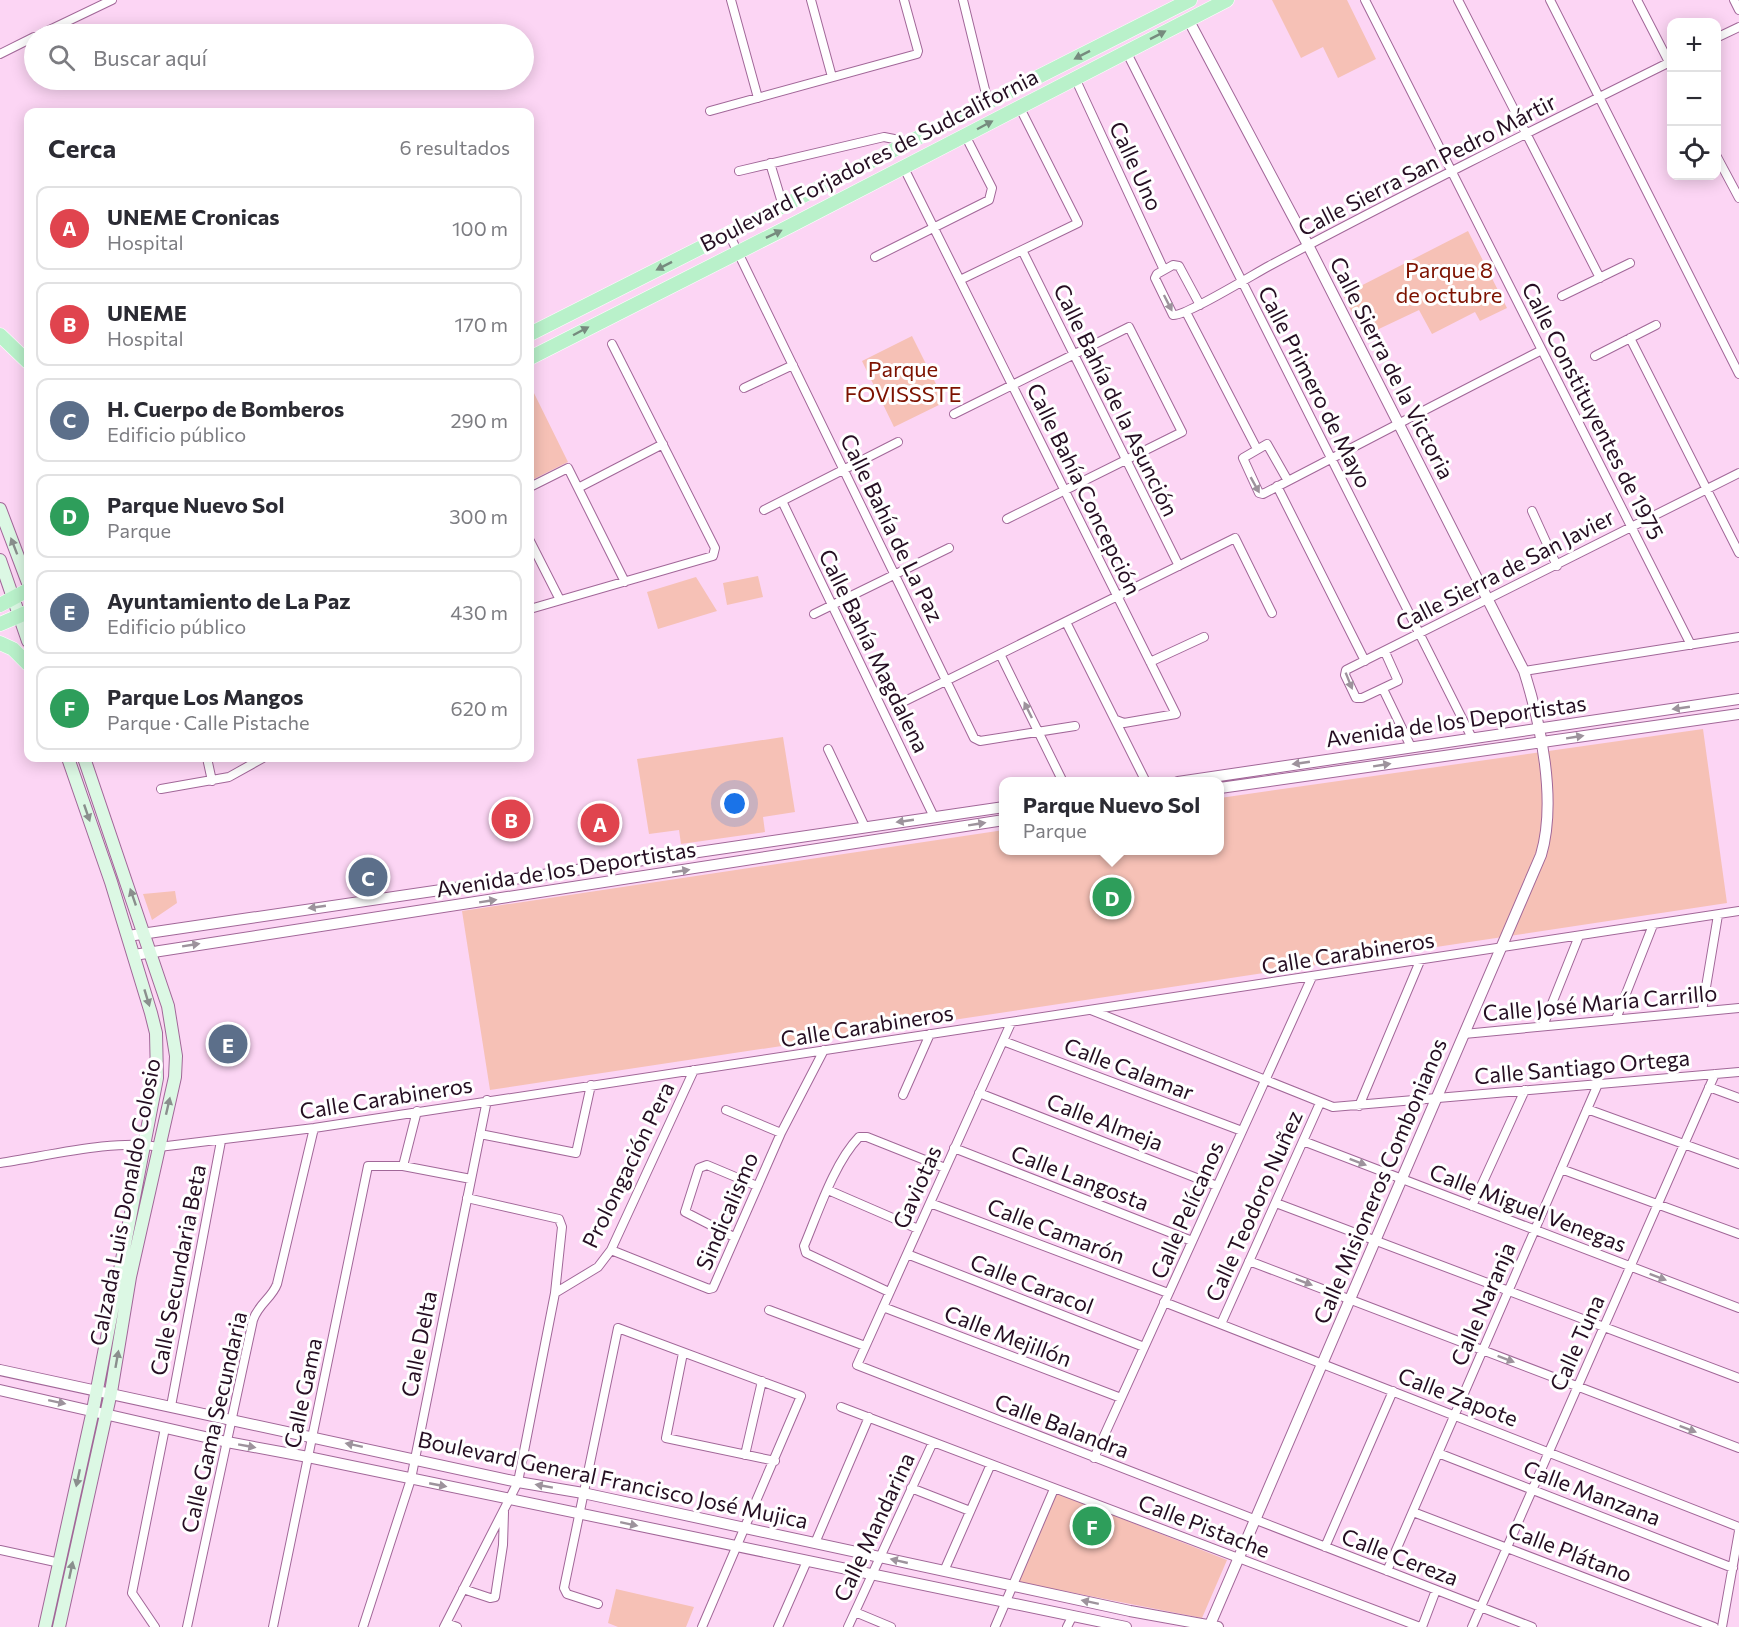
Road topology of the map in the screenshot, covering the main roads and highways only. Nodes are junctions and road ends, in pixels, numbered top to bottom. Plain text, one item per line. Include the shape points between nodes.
1 (1190, 0) edge
2 (1227, 0) edge
3 (534, 332) edge
4 (0, 335) edge
5 (534, 356) edge
6 (24, 358) edge
7 (0, 509) edge
8 (0, 560) edge
9 (24, 572) edge
10 (24, 592) edge
11 (14, 597) junction
12 (0, 604) edge
13 (24, 613) edge
14 (0, 624) edge
15 (0, 643) edge
16 (24, 660) edge
17 (69, 762) edge
18 (85, 762) edge
19 (45, 1627) edge
20 (59, 1627) edge

1 -> 3 main road, Boulevard Forjadores de Sudcalifornia
5 -> 2 main road, Boulevard Forjadores de Sudcalifornia
4 - 6 main road
9 -> 7 main road
8 - 11 main road
10 - 11 main road
11 - 12 main road
11 - 13 main road
13 - 14 main road
15 - 16 main road via 14,649
17 -> 19 main road, Calzada Luis Donaldo Colosio via 134,955 158,1053 145,1144 93,1410
20 -> 18 main road, Calzada Luis Donaldo Colosio via 111,1392 130,1277 175,1077 176,1056 168,1006

